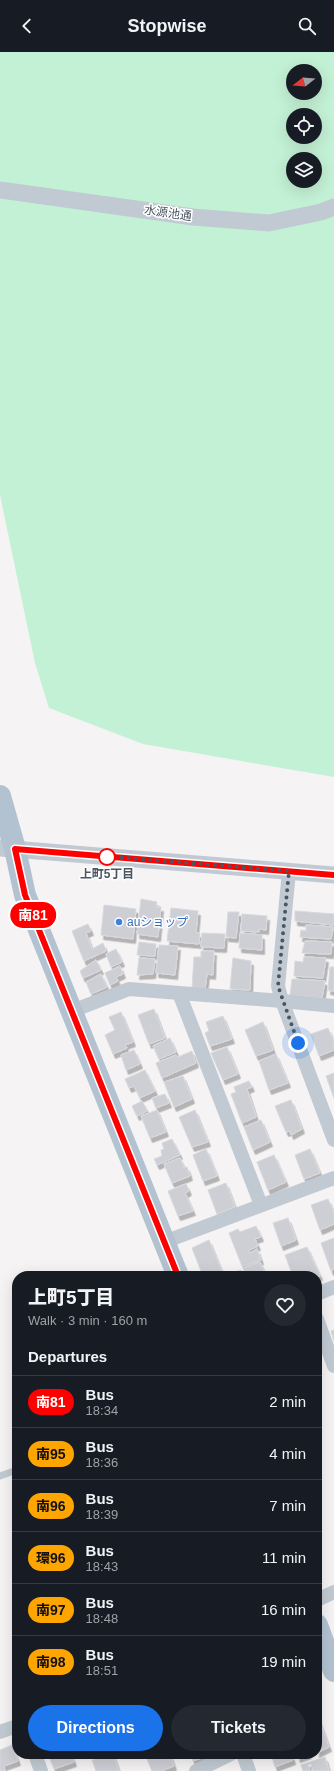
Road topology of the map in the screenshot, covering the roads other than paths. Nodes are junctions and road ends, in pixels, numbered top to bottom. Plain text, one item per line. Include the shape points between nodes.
1 (0, 190) edge
2 (334, 207) edge
3 (0, 796) edge
4 (7, 848) edge
5 (289, 871) junction
6 (334, 875) edge
7 (179, 993) junction
8 (282, 1001) junction
9 (334, 1006) edge
10 (72, 1011) junction
11 (334, 1140) edge
12 (334, 1178) edge
13 (261, 1205) junction
14 (164, 1242) junction
15 (176, 1271) edge
16 (334, 1287) edge
17 (322, 1292) edge
18 (322, 1333) edge
19 (334, 1366) edge
20 (12, 1472) edge
21 (0, 1476) edge
22 (334, 1592) edge
23 (322, 1598) edge
24 (322, 1639) edge
25 (334, 1671) edge
26 (12, 1728) edge
27 (0, 1732) edge
28 (37, 1759) edge
29 (221, 1759) edge
30 (245, 1759) edge
31 (41, 1771) edge
32 (196, 1771) edge
33 (249, 1771) edge

1 - 2 street, 水源池通 via 194,217 269,223
3 - 4 main road
4 - 5 street
4 - 10 main road
5 - 6 street
5 - 8 street via 278,986
7 - 8 street
7 - 10 street via 129,989
7 - 13 street
8 - 9 street
8 - 11 street
10 - 14 main road
12 - 13 street
13 - 14 street
14 - 15 main road
16 - 17 street
18 - 19 street
20 - 21 lane
22 - 23 street
24 - 25 main road
26 - 27 street
28 - 31 street
29 - 32 street
30 - 33 street

